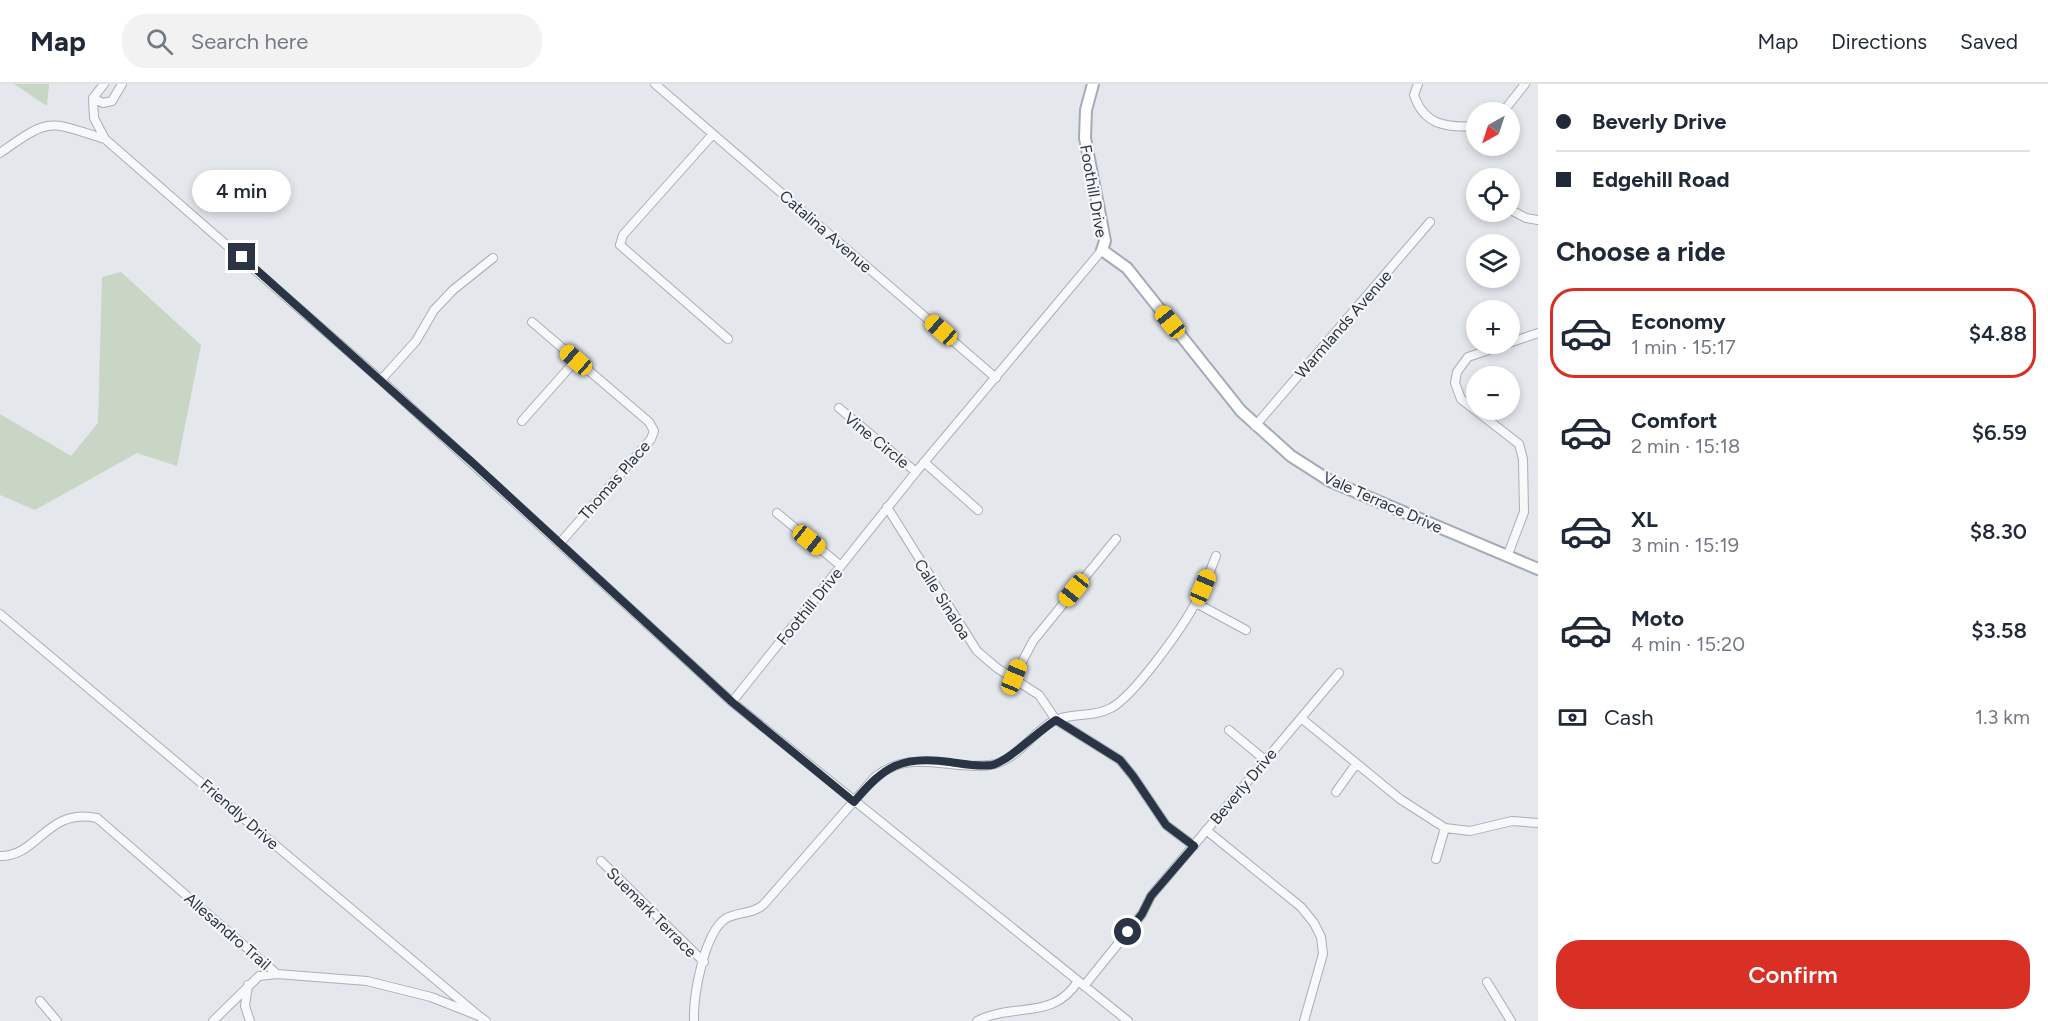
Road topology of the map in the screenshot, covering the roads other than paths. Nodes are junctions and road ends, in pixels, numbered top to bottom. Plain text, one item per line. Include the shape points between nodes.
1 (104, 84) edge
2 (122, 84) edge
3 (655, 84) edge
4 (1093, 84) edge
5 (1418, 84) edge
6 (1525, 84) edge
7 (93, 98) junction
8 (1511, 102) edge
9 (1466, 127) edge
10 (713, 134) junction
11 (105, 139) junction
12 (0, 153) edge
13 (1520, 215) edge
14 (1538, 220) edge
15 (1430, 222) dead end
16 (1102, 250) junction
17 (493, 258) dead end
18 (532, 322) dead end
19 (1538, 333) edge
20 (728, 339) dead end
21 (576, 360) junction
22 (996, 378) junction
23 (381, 380) junction
24 (839, 408) dead end
25 (522, 421) dead end
26 (1256, 426) junction
27 (924, 462) junction
28 (916, 472) junction
29 (887, 507) junction
30 (978, 510) dead end
31 (777, 513) dead end
32 (1116, 539) dead end
33 (560, 543) junction
34 (1216, 556) dead end
35 (1507, 556) junction
36 (842, 566) junction
37 (1538, 569) edge
38 (1196, 603) junction
39 (0, 614) edge
40 (1246, 630) dead end
41 (1338, 673) dead end
42 (1014, 677) junction
43 (732, 702) junction
44 (1301, 718) junction
45 (1056, 720) junction
46 (1229, 730) dead end
47 (1265, 760) junction
48 (1356, 764) junction
49 (1336, 792) dead end
50 (854, 802) junction
51 (1538, 823) edge
52 (1445, 828) junction
53 (1206, 830) junction
54 (1194, 846) junction
55 (0, 856) edge
56 (1436, 859) dead end
57 (601, 861) dead end
58 (704, 962) junction
59 (277, 974) junction
60 (1487, 982) dead end
61 (1081, 984) junction
62 (248, 985) junction
63 (40, 1001) dead end
64 (483, 1018) edge
65 (57, 1021) edge
66 (213, 1021) edge
67 (250, 1021) edge
68 (694, 1021) edge
69 (977, 1021) edge
70 (1128, 1021) edge
71 (1304, 1021) edge
72 (1511, 1021) edge

1 - 7 street
2 - 7 street via 112,101 103,103
3 - 10 street, Catalina Avenue
4 - 16 main road, Foothill Drive via 1086,110 1085,138 1105,241
5 - 9 street via 1414,95 1425,116 1437,123
6 - 8 street
7 - 11 street via 94,118
10 - 20 street via 630,227 620,244
10 - 22 street, Catalina Avenue
11 - 12 street via 59,124 45,125
11 - 23 street
13 - 14 street
15 - 26 street, Warmlands Avenue
16 - 22 street, Foothill Drive
16 - 26 main road, Vale Terrace Drive via 1127,268
17 - 23 street via 471,273 434,310 416,341
18 - 21 street, Thomas Place
19 - 35 street via 1468,357 1457,372 1455,383 1461,399 1519,444 1524,512
21 - 25 street
21 - 33 street, Thomas Place via 654,431
22 - 27 street, Foothill Drive
23 - 33 street
24 - 28 street, Vine Circle
26 - 35 main road, Vale Terrace Drive via 1290,456 1330,481
27 - 28 street, Foothill Drive
27 - 30 street
28 - 29 street, Foothill Drive
29 - 36 street, Foothill Drive
29 - 42 street, Calle Sinaloa via 969,641
31 - 36 street
32 - 42 street via 1033,641
33 - 43 street
34 - 38 street
35 - 37 main road, Vale Terrace Drive
36 - 43 street, Foothill Drive
38 - 40 street
38 - 45 street via 1118,704 1101,712
39 - 64 street, Friendly Drive
41 - 44 street, Beverly Drive
42 - 45 street, Calle Sinaloa via 1039,694
43 - 50 street
44 - 47 street, Beverly Drive
44 - 48 street
45 - 50 street via 1029,737 1004,761 991,765 944,761 897,765 875,777
45 - 54 street, Calle Sinaloa via 1120,760 1166,825
46 - 47 street
47 - 53 street, Beverly Drive
48 - 49 street
48 - 52 street via 1400,800
50 - 58 street via 758,910 726,918 714,931
50 - 61 street
51 - 52 street via 1512,821 1470,831
52 - 56 street
53 - 54 street, Beverly Drive
53 - 71 street via 1314,922 1323,954
54 - 61 street, Beverly Drive
55 - 59 street, Allesandro Trail via 22,850 64,819 80,814 97,818
57 - 58 street, Suemark Terrace
58 - 68 street via 693,1001
59 - 62 street via 260,975
59 - 64 street, Allesandro Trail via 367,981 431,997
60 - 72 street
61 - 69 street, Beverly Drive via 1049,1010 990,1015
61 - 70 street
62 - 66 street
62 - 67 street via 244,1006
63 - 65 street

